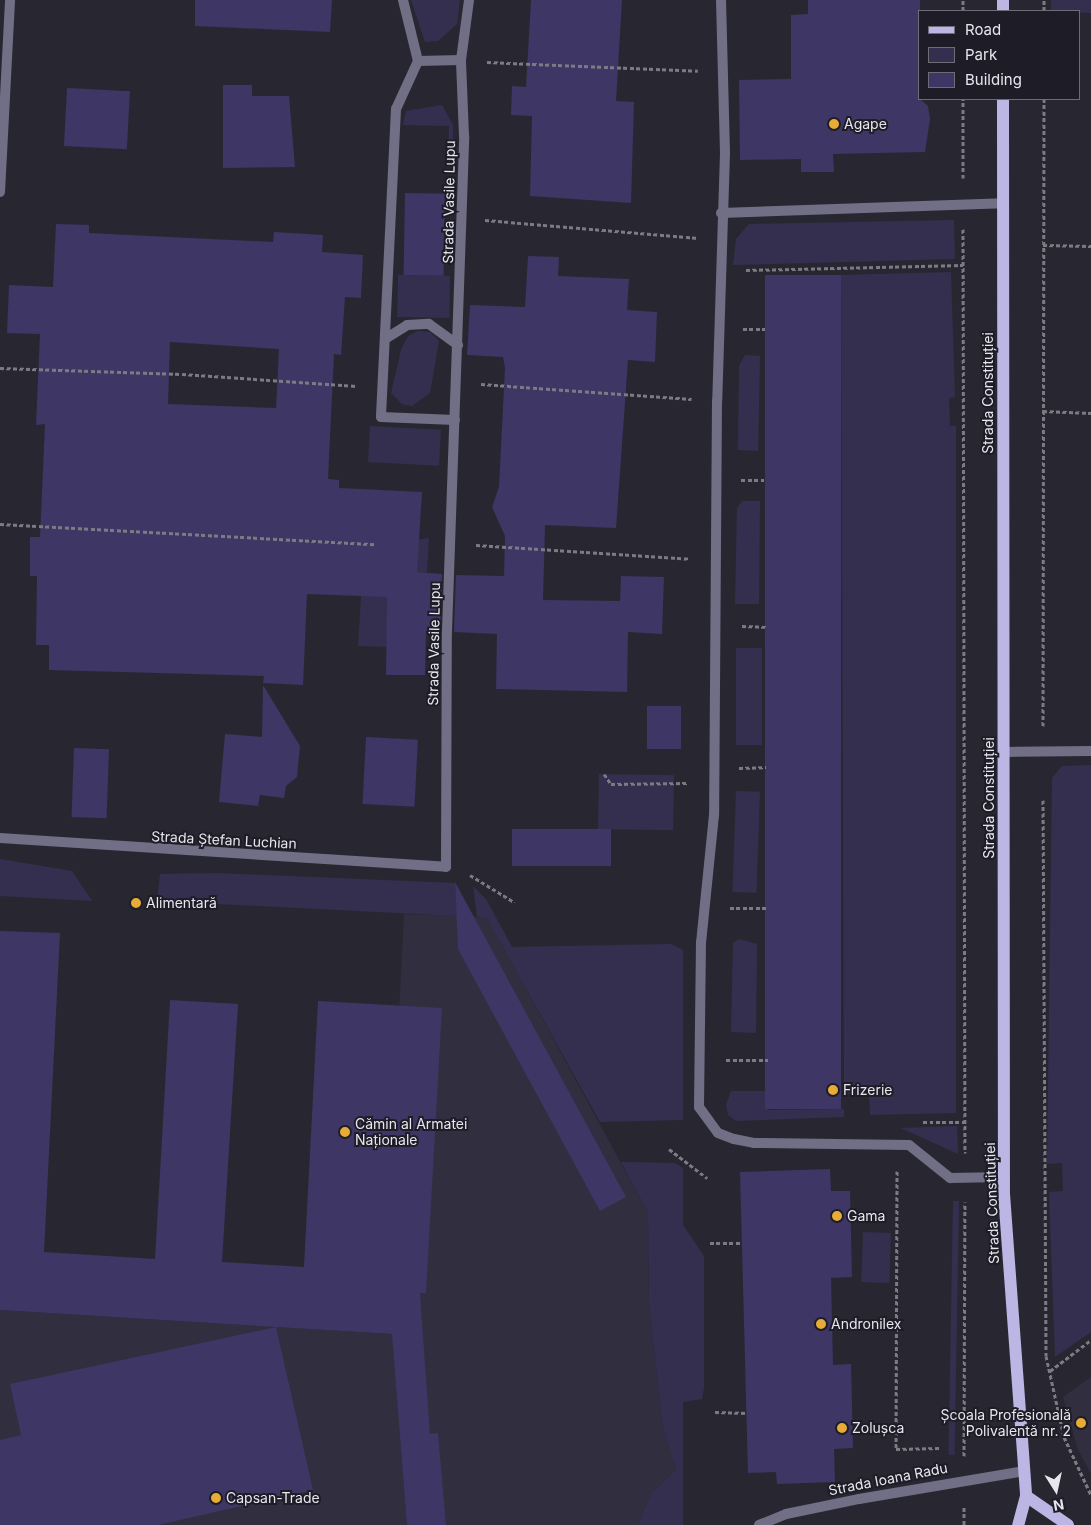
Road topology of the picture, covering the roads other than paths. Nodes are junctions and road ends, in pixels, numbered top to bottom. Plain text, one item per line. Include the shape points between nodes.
1 (10, 0) edge
2 (403, 0) edge
3 (469, 0) edge
4 (721, 0) edge
5 (461, 60) junction
6 (418, 62) junction
7 (1003, 100) edge
8 (2, 106) edge
9 (0, 192) edge
10 (1003, 203) junction
11 (721, 213) junction
12 (385, 339) junction
13 (458, 345) junction
14 (455, 420) junction
15 (1091, 751) edge
16 (1004, 752) junction
17 (0, 838) edge
18 (446, 867) joint
19 (1004, 1177) junction
20 (1024, 1471) junction
21 (1026, 1496) junction
22 (759, 1525) edge
23 (1018, 1525) edge
24 (1068, 1525) edge

1 - 8 street
2 - 6 street
3 - 5 street, Strada Vasile Lupu
4 - 11 street via 724,72
5 - 6 street
5 - 13 street, Strada Vasile Lupu via 462,218
6 - 12 street via 396,110
7 - 10 main road, Strada Constituției
8 - 9 street
10 - 11 street
10 - 16 main road, Strada Constituției
11 - 19 street via 714,783 701,942 699,1107 718,1133 754,1143 909,1145 950,1178
12 - 13 street via 408,325 429,324
12 - 14 street via 381,417
13 - 14 street, Strada Vasile Lupu
14 - 18 street, Strada Vasile Lupu via 450,543
15 - 16 street
16 - 19 main road, Strada Constituției
17 - 18 street, Strada Ștefan Luchian
19 - 20 main road, Strada Constituției
20 - 21 main road, Strada Constituției
20 - 22 street, Strada Ioana Radu via 964,1478 786,1514
21 - 23 main road, Strada Constituției
21 - 24 main road

